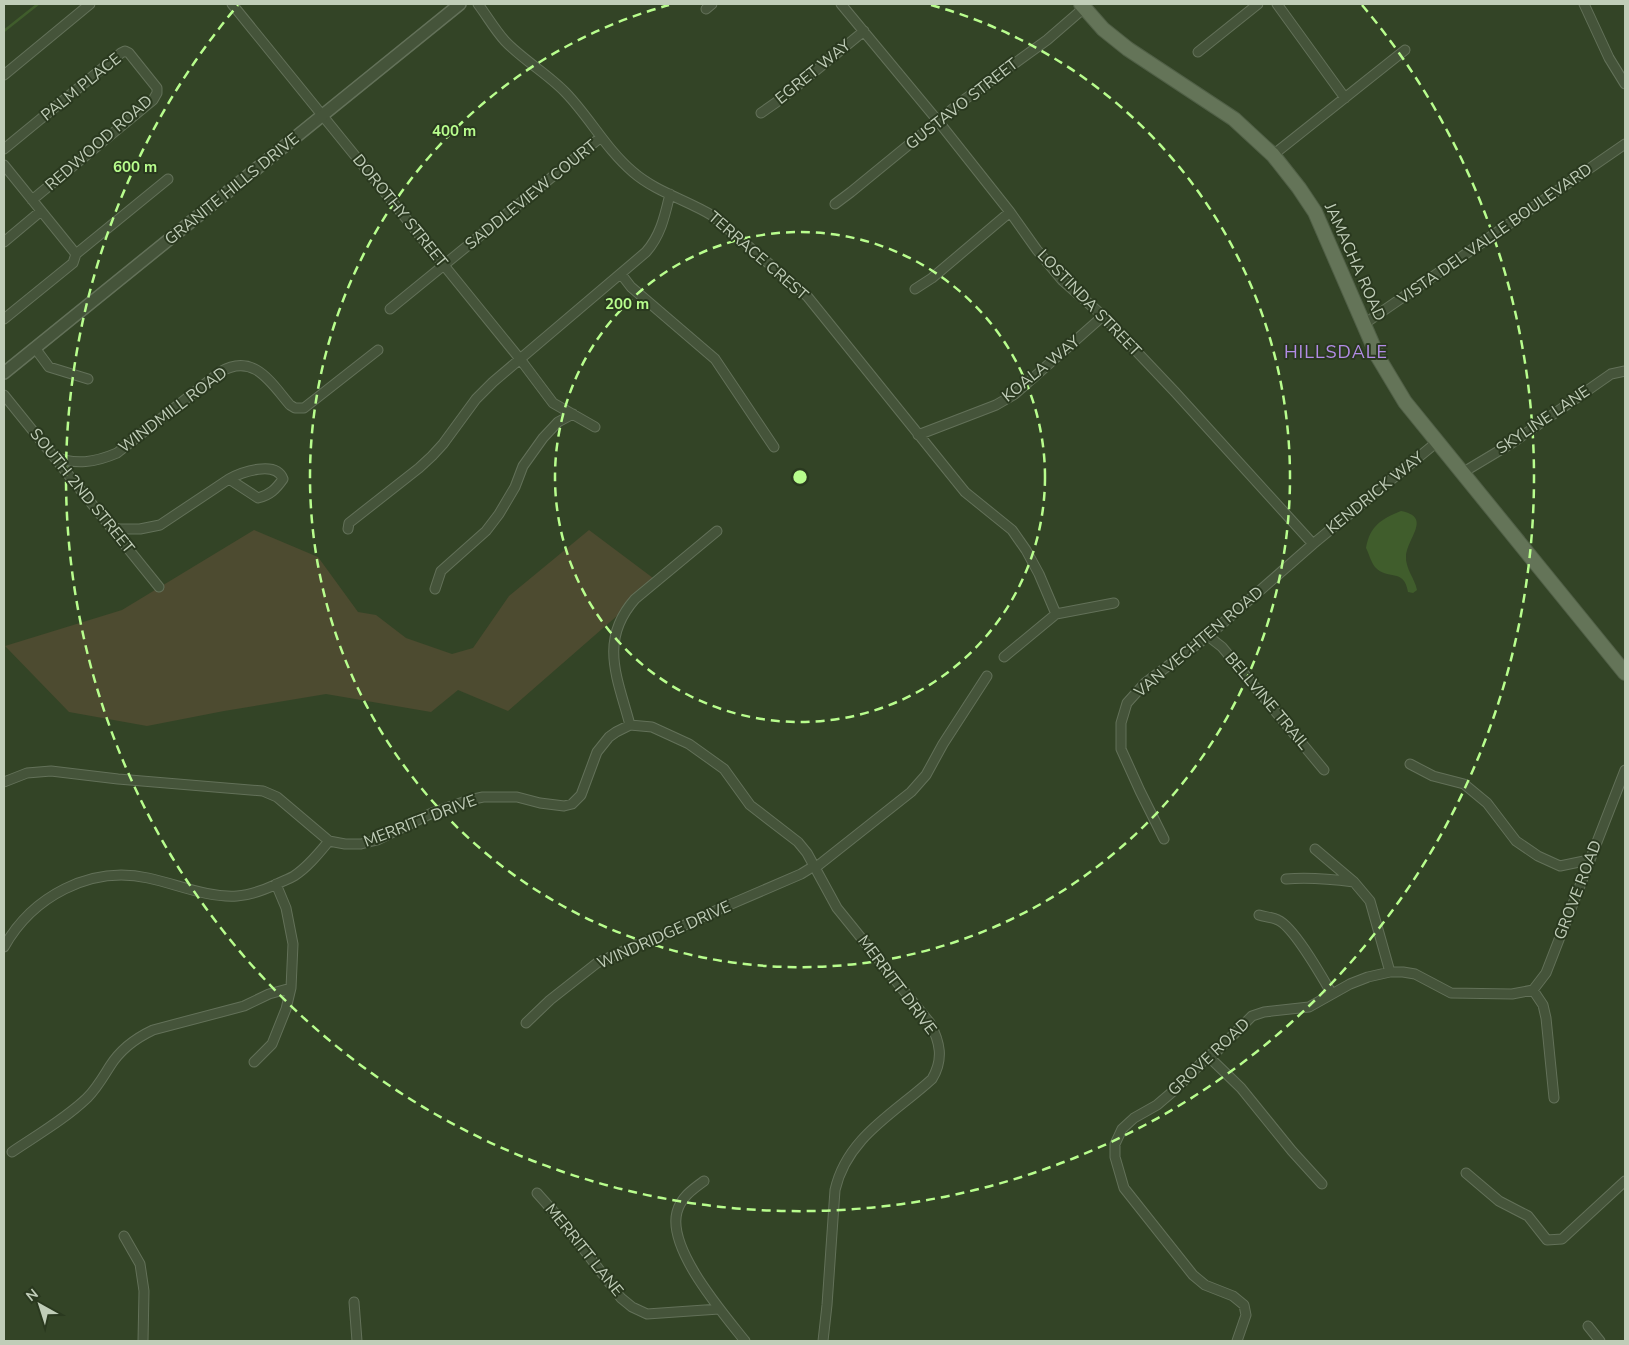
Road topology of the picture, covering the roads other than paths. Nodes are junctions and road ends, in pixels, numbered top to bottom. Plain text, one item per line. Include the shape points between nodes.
1 (90, 4) edge
2 (232, 4) edge
3 (460, 4) edge
4 (478, 4) edge
5 (841, 4) edge
6 (1258, 4) edge
7 (1277, 4) edge
8 (1584, 4) edge
9 (1085, 5) edge
10 (864, 31) junction
11 (1405, 50) dead end
12 (1198, 52) dead end
13 (4, 75) edge
14 (153, 82) joint
15 (1625, 84) edge
16 (1345, 98) junction
17 (761, 113) dead end
18 (322, 115) junction
19 (938, 121) junction
20 (601, 137) junction
21 (1625, 144) edge
22 (4, 149) edge
23 (1273, 155) junction
24 (4, 166) edge
25 (168, 179) dead end
26 (670, 194) junction
27 (32, 200) junction
28 (835, 204) dead end
29 (41, 212) junction
30 (1010, 212) junction
31 (4, 242) edge
32 (76, 254) junction
33 (445, 266) junction
34 (621, 274) junction
35 (915, 289) dead end
36 (390, 309) dead end
37 (1103, 316) junction
38 (4, 319) edge
39 (1364, 324) junction
40 (35, 348) junction
41 (378, 350) dead end
42 (520, 359) junction
43 (1625, 371) edge
44 (4, 373) edge
45 (88, 379) dead end
46 (4, 395) edge
47 (573, 414) junction
48 (595, 427) dead end
49 (918, 435) junction
50 (1437, 442) junction
51 (774, 447) dead end
52 (53, 456) junction
53 (1462, 473) junction
54 (229, 479) junction
55 (110, 527) junction
56 (348, 530) dead end
57 (717, 531) dead end
58 (1313, 544) junction
59 (159, 587) dead end
60 (435, 589) dead end
61 (1114, 602) dead end
62 (1056, 614) junction
63 (1208, 636) junction
64 (1004, 657) dead end
65 (1625, 673) edge
66 (987, 676) dead end
67 (630, 726) junction
68 (1410, 764) dead end
69 (1324, 770) dead end
70 (1625, 770) edge
71 (4, 782) edge
72 (1164, 839) dead end
73 (329, 841) junction
74 (1315, 849) dead end
75 (1589, 860) junction
76 (815, 867) junction
77 (1286, 879) dead end
78 (1354, 882) junction
79 (276, 884) junction
80 (1258, 915) dead end
81 (4, 947) edge
82 (1390, 972) junction
83 (291, 988) junction
84 (1533, 990) junction
85 (1332, 994) junction
86 (526, 1023) dead end
87 (1208, 1056) junction
88 (254, 1062) dead end
89 (1554, 1098) dead end
90 (12, 1152) dead end
91 (1466, 1173) dead end
92 (704, 1180) dead end
93 (1625, 1181) edge
94 (1322, 1184) dead end
95 (538, 1192) dead end
96 (124, 1236) dead end
97 (354, 1302) dead end
98 (719, 1309) junction
99 (1588, 1326) dead end
100 (143, 1341) edge
101 (356, 1341) edge
102 (745, 1341) edge
103 (823, 1341) edge
104 (1237, 1341) edge
105 (1600, 1341) edge

1 - 13 street
2 - 18 street, DOROTHY STREET
3 - 18 street, GRANITE HILLS DRIVE
4 - 20 street, TERRACE CREST via 505,40 568,94
5 - 10 street, LOSTINDA STREET
6 - 12 street
7 - 16 street
8 - 15 street
9 - 19 street, GUSTAVO STREET via 1047,40
9 - 23 main road, JAMACHA ROAD via 1103,29 1128,49 1234,118
10 - 17 street, EGRET WAY
10 - 19 street, LOSTINDA STREET
11 - 16 street
14 - 22 street, PALM PLACE via 125,51
14 - 27 street, REDWOOD ROAD via 157,88 153,100
16 - 23 street
18 - 33 street, DOROTHY STREET
18 - 40 street, GRANITE HILLS DRIVE
19 - 28 street, GUSTAVO STREET
19 - 30 street, LOSTINDA STREET
20 - 26 street, TERRACE CREST via 634,173
20 - 33 street, SADDLEVIEW COURT
21 - 39 street, VISTA DEL VALLE BOULEVARD
23 - 39 main road, JAMACHA ROAD via 1315,212
24 - 27 street
25 - 32 street
26 - 34 street via 655,242
26 - 49 street, TERRACE CREST via 713,216 806,296
27 - 29 street
29 - 31 street
29 - 32 street
30 - 35 street
30 - 37 street, LOSTINDA STREET via 1062,280
32 - 38 street via 73,262
33 - 36 street, SADDLEVIEW COURT
33 - 42 street, DOROTHY STREET
34 - 42 street
34 - 51 street via 631,287 715,359
37 - 49 street, KOALA WAY via 1016,394
37 - 58 street, LOSTINDA STREET
39 - 50 main road, JAMACHA ROAD via 1378,357 1404,402
40 - 44 street, GRANITE HILLS DRIVE
40 - 45 street via 50,367
41 - 52 street, WINDMILL ROAD via 304,408 290,405 262,372 238,365 220,372 117,453 100,460 80,462
42 - 47 street, DOROTHY STREET via 553,403
42 - 56 street via 476,399 432,456 348,523
43 - 53 street, SKYLINE LANE via 1611,374 1512,443
46 - 52 street, SOUTH 2ND STREET
47 - 48 street, DOROTHY STREET
47 - 60 street via 558,422 543,438 523,466 499,514 486,531 442,571
49 - 62 street, TERRACE CREST via 965,492 1012,530 1039,574
50 - 53 main road, JAMACHA ROAD
50 - 58 street, KENDRICK WAY
52 - 55 street, SOUTH 2ND STREET
53 - 65 main road, JAMACHA ROAD
54 - 54 street via 258,498 266,496 283,479 276,470 260,469
54 - 55 street via 160,525 140,530
55 - 59 street, SOUTH 2ND STREET
57 - 67 street via 635,599 620,620 612,650
58 - 63 street, VAN VECHTEN ROAD
61 - 62 street
62 - 64 street
63 - 69 street, BELLVINE TRAIL via 1222,647
63 - 72 street, VAN VECHTEN ROAD via 1145,683 1127,703 1121,722 1121,749
66 - 76 street, WINDRIDGE DRIVE via 926,775 911,792
67 - 73 street, MERRITT DRIVE via 616,732 600,747 581,796 572,804 564,806 516,798 483,797 432,813 369,843 353,845
67 - 76 street, MERRITT DRIVE via 652,727 674,736 724,769 750,805 798,842
68 - 75 street via 1433,776 1464,784 1488,802 1516,841 1538,856 1560,866
70 - 75 street, GROVE ROAD
71 - 73 street via 27,773 51,771 263,791 277,797
73 - 79 street via 315,859 294,876
74 - 78 street
75 - 84 street, GROVE ROAD via 1546,973
76 - 86 street, WINDRIDGE DRIVE via 597,963
76 - 103 street, MERRITT DRIVE via 837,908 930,1022 937,1036 940,1056 932,1079 857,1144 838,1177
77 - 78 street
78 - 82 street via 1370,901
79 - 81 street via 248,894 219,895 146,877 103,876 50,897 29,913
79 - 83 street via 286,908 293,944
80 - 85 street via 1279,920 1286,926
82 - 84 street, GROVE ROAD via 1414,974 1451,993 1512,994
82 - 85 street, GROVE ROAD via 1368,977
83 - 88 street via 272,1044
83 - 90 street via 244,1006 143,1034 119,1054 88,1097
84 - 89 street via 1543,1005 1546,1018
85 - 87 street, GROVE ROAD via 1308,1007 1252,1016
87 - 94 street via 1241,1088
87 - 104 street, GROVE ROAD via 1157,1105 1122,1129 1115,1144 1115,1157 1124,1188 1192,1275 1244,1305 1246,1315
91 - 93 street via 1499,1201 1528,1216 1547,1240 1562,1239
92 - 98 street via 682,1202 676,1225 689,1265
95 - 98 street, MERRITT LANE via 621,1298 632,1307 647,1314
96 - 100 street via 140,1264 144,1291
97 - 101 street
98 - 102 street
99 - 105 street

